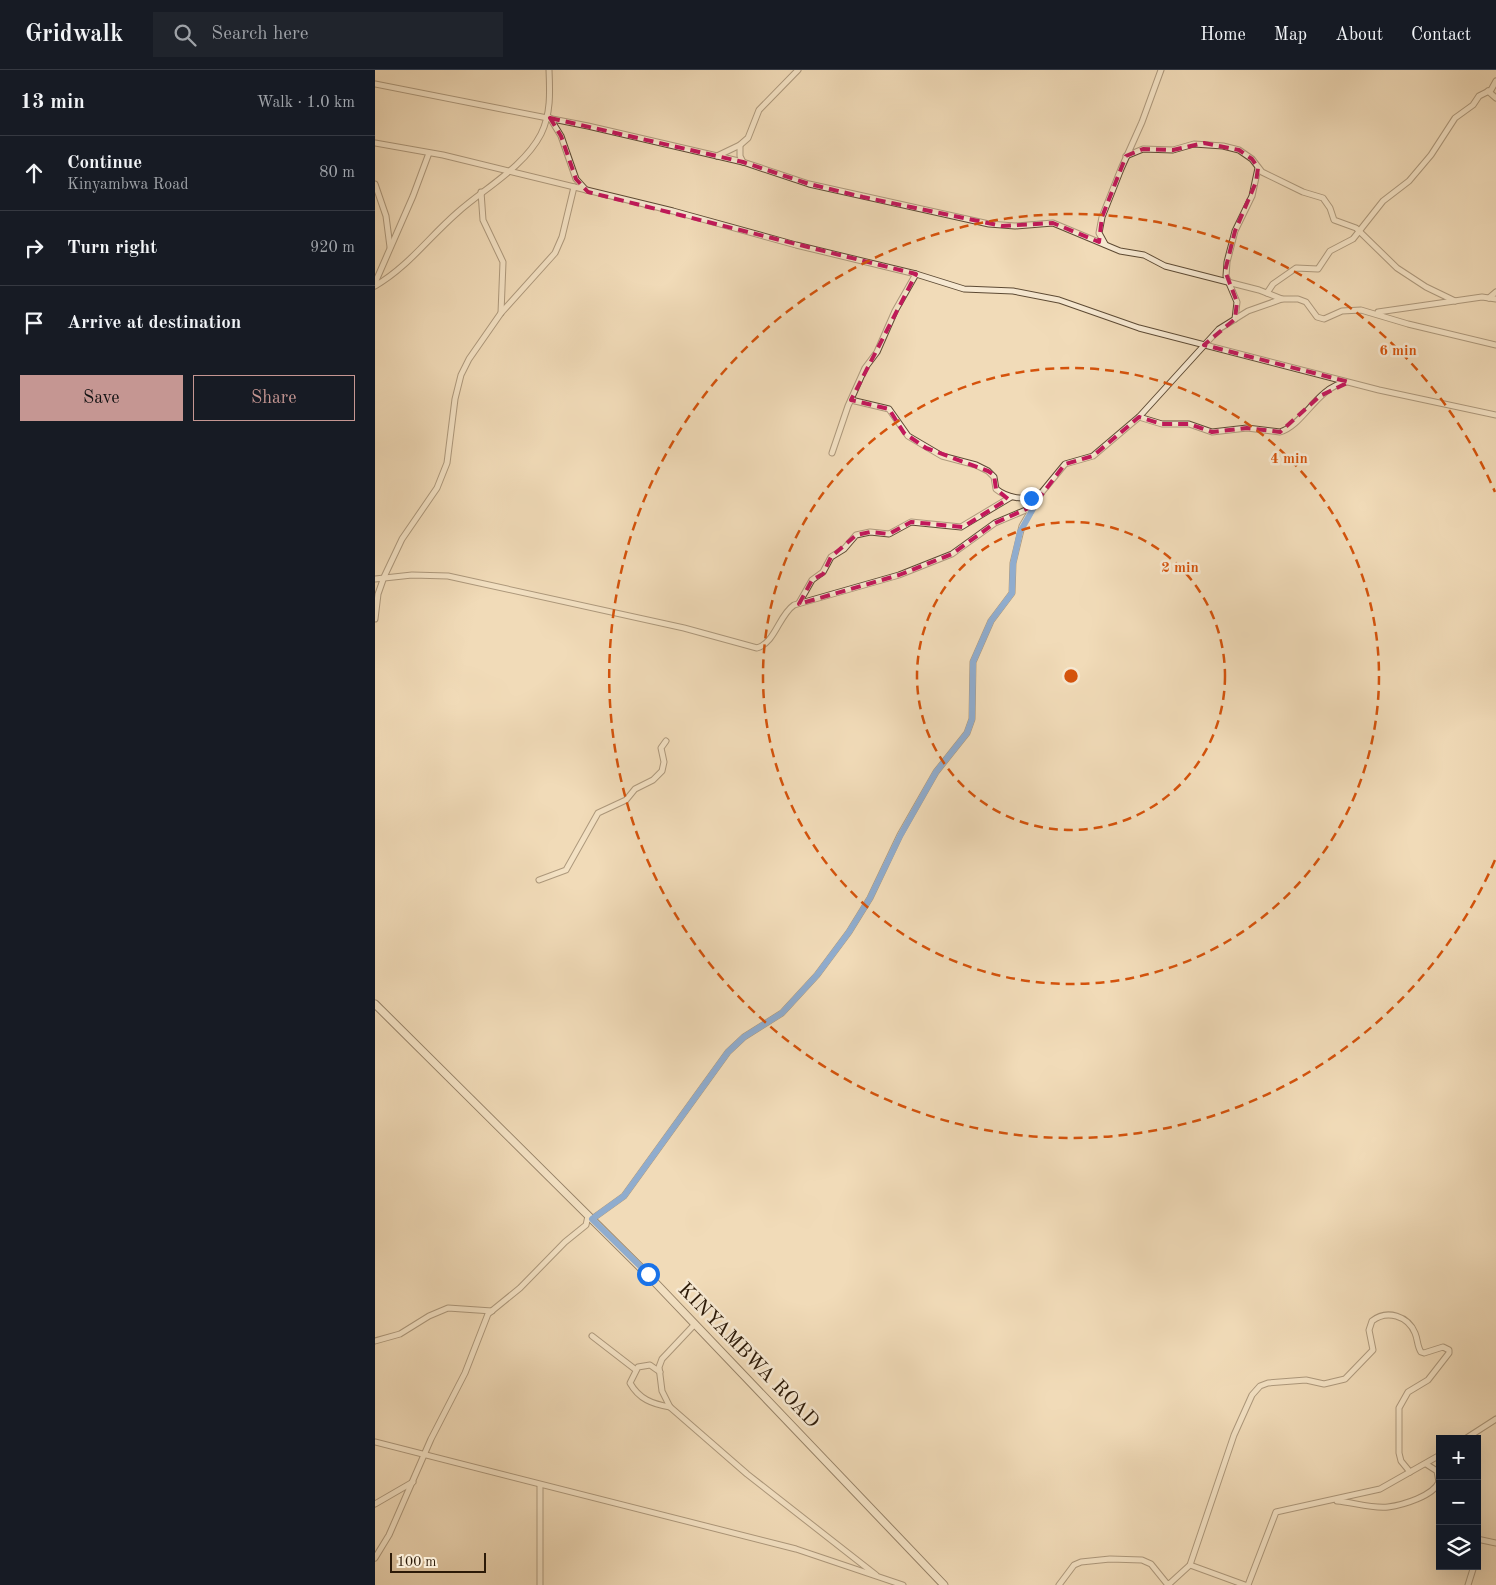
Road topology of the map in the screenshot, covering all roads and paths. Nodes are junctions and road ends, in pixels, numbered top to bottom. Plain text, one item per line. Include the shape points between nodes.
1 (549, 70) edge
2 (799, 70) edge
3 (1161, 70) edge
4 (1496, 82) edge
5 (375, 84) edge
6 (1488, 91) junction
7 (1496, 98) edge
8 (549, 118) junction
9 (375, 143) edge
10 (740, 145) junction
11 (429, 152) junction
12 (717, 156) junction
13 (1126, 156) junction
14 (743, 162) junction
15 (1258, 168) junction
16 (509, 171) junction
17 (375, 184) edge
18 (574, 188) junction
19 (481, 192) junction
20 (588, 192) junction
21 (1359, 230) junction
22 (1105, 244) junction
23 (389, 251) junction
24 (916, 274) junction
25 (1228, 282) junction
26 (375, 285) edge
27 (1496, 292) edge
28 (1267, 293) junction
29 (1489, 298) junction
30 (1282, 299) junction
31 (1496, 299) edge
32 (1455, 301) junction
33 (1375, 313) junction
34 (501, 314) junction
35 (1235, 319) junction
36 (1204, 345) junction
37 (1496, 345) edge
38 (1349, 382) junction
39 (851, 400) junction
40 (1496, 415) edge
41 (1139, 417) junction
42 (832, 453) dead end
43 (1011, 497) junction
44 (1039, 498) junction
45 (1033, 506) junction
46 (384, 577) junction
47 (375, 579) edge
48 (799, 604) junction
49 (375, 619) edge
50 (666, 741) dead end
51 (539, 880) dead end
52 (375, 1004) edge
53 (590, 1217) junction
54 (492, 1311) junction
55 (695, 1324) junction
56 (592, 1336) dead end
57 (375, 1341) edge
58 (636, 1370) junction
59 (660, 1373) junction
60 (670, 1407) junction
61 (1496, 1419) edge
62 (1471, 1435) edge
63 (375, 1442) edge
64 (424, 1456) junction
65 (1436, 1457) edge
66 (1425, 1464) junction
67 (1411, 1472) junction
68 (413, 1482) junction
69 (539, 1485) junction
70 (1334, 1500) junction
71 (375, 1504) edge
72 (1481, 1540) edge
73 (1496, 1543) edge
74 (375, 1558) edge
75 (1190, 1565) junction
76 (1472, 1570) edge
77 (880, 1578) junction
78 (540, 1585) edge
79 (887, 1585) edge
80 (892, 1585) edge
81 (903, 1585) edge
82 (944, 1585) edge
83 (1059, 1585) edge
84 (1246, 1585) edge
85 (1468, 1585) edge

1 - 8 street
2 - 10 street via 759,110 748,138
3 - 13 street
4 - 6 street
5 - 8 street
6 - 7 street
6 - 21 street via 1455,118 1418,171 1383,201
8 - 12 street
8 - 16 street via 535,144
8 - 20 street via 561,136 577,179
9 - 11 street
10 - 12 street
10 - 14 street
11 - 16 street
11 - 23 street
12 - 14 street
13 - 15 street via 1143,149 1173,150 1188,144 1204,143 1239,150 1248,155
13 - 22 street via 1099,228
14 - 22 street via 809,184 989,224 1053,223
15 - 21 street via 1303,192 1323,198 1334,220
15 - 25 street via 1249,204 1233,236 1225,271
16 - 18 street
16 - 19 street
17 - 23 street via 386,216
18 - 20 street
18 - 34 street via 558,248
19 - 26 street via 399,271
19 - 34 street via 483,220 503,262
20 - 24 street
21 - 28 street via 1351,240 1330,251 1318,269 1296,268 1273,284
21 - 32 street via 1397,268
22 - 25 street via 1120,251 1144,255 1165,266
23 - 26 street
24 - 36 street via 964,289 1013,291 1059,300 1139,328
24 - 39 street
25 - 28 street
25 - 35 street via 1237,302
27 - 29 street
28 - 30 street
29 - 31 street
29 - 32 street via 1482,296
30 - 33 street via 1306,302 1317,318 1323,319 1349,310
30 - 35 street
32 - 33 street
33 - 37 street
34 - 46 street via 461,375 442,477 402,539
35 - 36 street via 1219,329
36 - 38 street
36 - 41 street via 1165,392
38 - 40 street
38 - 41 street via 1320,396 1298,420 1280,432 1254,428 1206,432 1189,424 1163,424
39 - 42 street
39 - 43 street via 889,409 907,436 942,456 988,471 994,477 996,489
41 - 44 street via 1093,456 1065,464
43 - 44 street
43 - 48 street via 961,527 911,522 889,534 870,532 857,535 844,549 831,556 823,572 811,580
44 - 45 street
45 - 48 street via 995,523 952,554 890,578
45 - 53 street via 1017,542 1012,593 991,621 973,662 972,719 967,733 936,772 849,932 817,975 782,1013 744,1037 728,1052 624,1196
46 - 47 street
46 - 48 street via 448,576 678,627 757,648 766,643 787,611
46 - 49 street
50 - 51 street via 661,748 664,762 658,776 635,789 626,800 598,813 566,870
52 - 53 street, KINYAMBWA ROAD
53 - 54 street via 586,1225
53 - 55 street, KINYAMBWA ROAD
54 - 57 street via 448,1308 400,1334
54 - 64 street
55 - 59 street via 662,1358
55 - 82 street, KINYAMBWA ROAD
56 - 58 street
58 - 59 street via 649,1365
58 - 60 street via 630,1382 635,1392 654,1405
59 - 60 street via 662,1391
60 - 77 street via 747,1474
61 - 62 street
63 - 64 street
64 - 68 street
64 - 69 street
65 - 66 street
66 - 67 street
66 - 70 street via 1437,1471 1439,1482 1431,1492 1419,1498 1387,1507
67 - 70 street via 1380,1489
67 - 75 street via 1401,1462 1399,1453 1399,1408 1408,1392 1428,1380 1449,1350 1443,1347 1421,1352 1414,1331 1398,1315 1391,1314 1372,1321 1369,1330 1373,1350 1345,1379 1324,1384 1306,1380 1268,1383 1252,1394 1234,1435
68 - 71 street
68 - 74 street
69 - 77 street via 796,1548
69 - 78 street
70 - 84 street via 1276,1512
72 - 73 street
75 - 83 street via 1167,1585 1151,1564 1142,1560 1081,1562 1074,1565
75 - 84 street
76 - 85 street
77 - 79 street
77 - 80 street
77 - 81 street

